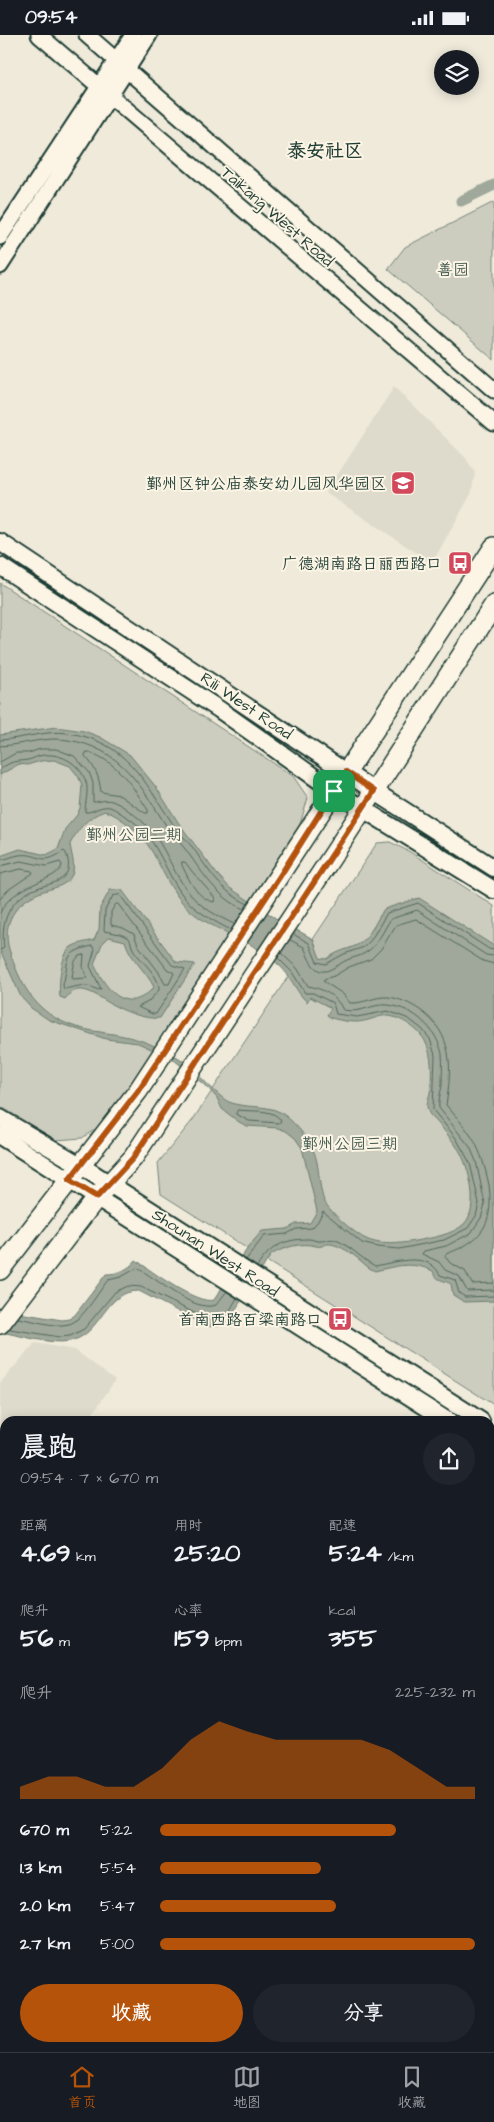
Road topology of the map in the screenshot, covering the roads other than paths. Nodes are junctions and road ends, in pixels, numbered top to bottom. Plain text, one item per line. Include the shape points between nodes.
1 (39, 35) edge
2 (87, 35) edge
3 (133, 35) edge
4 (149, 35) edge
5 (122, 65) junction
6 (105, 91) junction
7 (0, 237) edge
8 (0, 266) edge
9 (494, 389) edge
10 (494, 423) edge
11 (0, 542) edge
12 (494, 547) edge
13 (0, 566) edge
14 (494, 605) edge
15 (346, 772) junction
16 (334, 791) junction
17 (374, 791) junction
18 (362, 809) junction
19 (494, 868) edge
20 (494, 890) edge
21 (0, 1118) edge
22 (0, 1136) edge
23 (75, 1173) junction
24 (103, 1191) junction
25 (0, 1270) edge
26 (0, 1324) edge
27 (440, 1416) edge
28 (473, 1416) edge

1 - 6 street, Taikang West Road
2 - 5 street, Taikang West Road
3 - 5 street
4 - 5 street
5 - 6 street
5 - 9 street, Taikang West Road
6 - 7 street
6 - 8 street
6 - 10 street, Taikang West Road
11 - 15 main road, Rili West Road
12 - 15 main road
13 - 16 main road, Rili West Road via 220,710
14 - 17 main road
15 - 16 main road
15 - 17 main road, Rili West Road
16 - 18 main road, Rili West Road
16 - 23 main road via 138,1091
17 - 18 main road
17 - 19 main road, Rili West Road
18 - 20 main road
18 - 24 main road via 133,1158
21 - 23 main road, Shounan West Road
22 - 23 main road, Shounan West Road
23 - 24 main road, Shounan West Road
23 - 25 main road
24 - 26 main road
24 - 27 main road, Shounan West Road
24 - 28 main road, Shounan West Road

